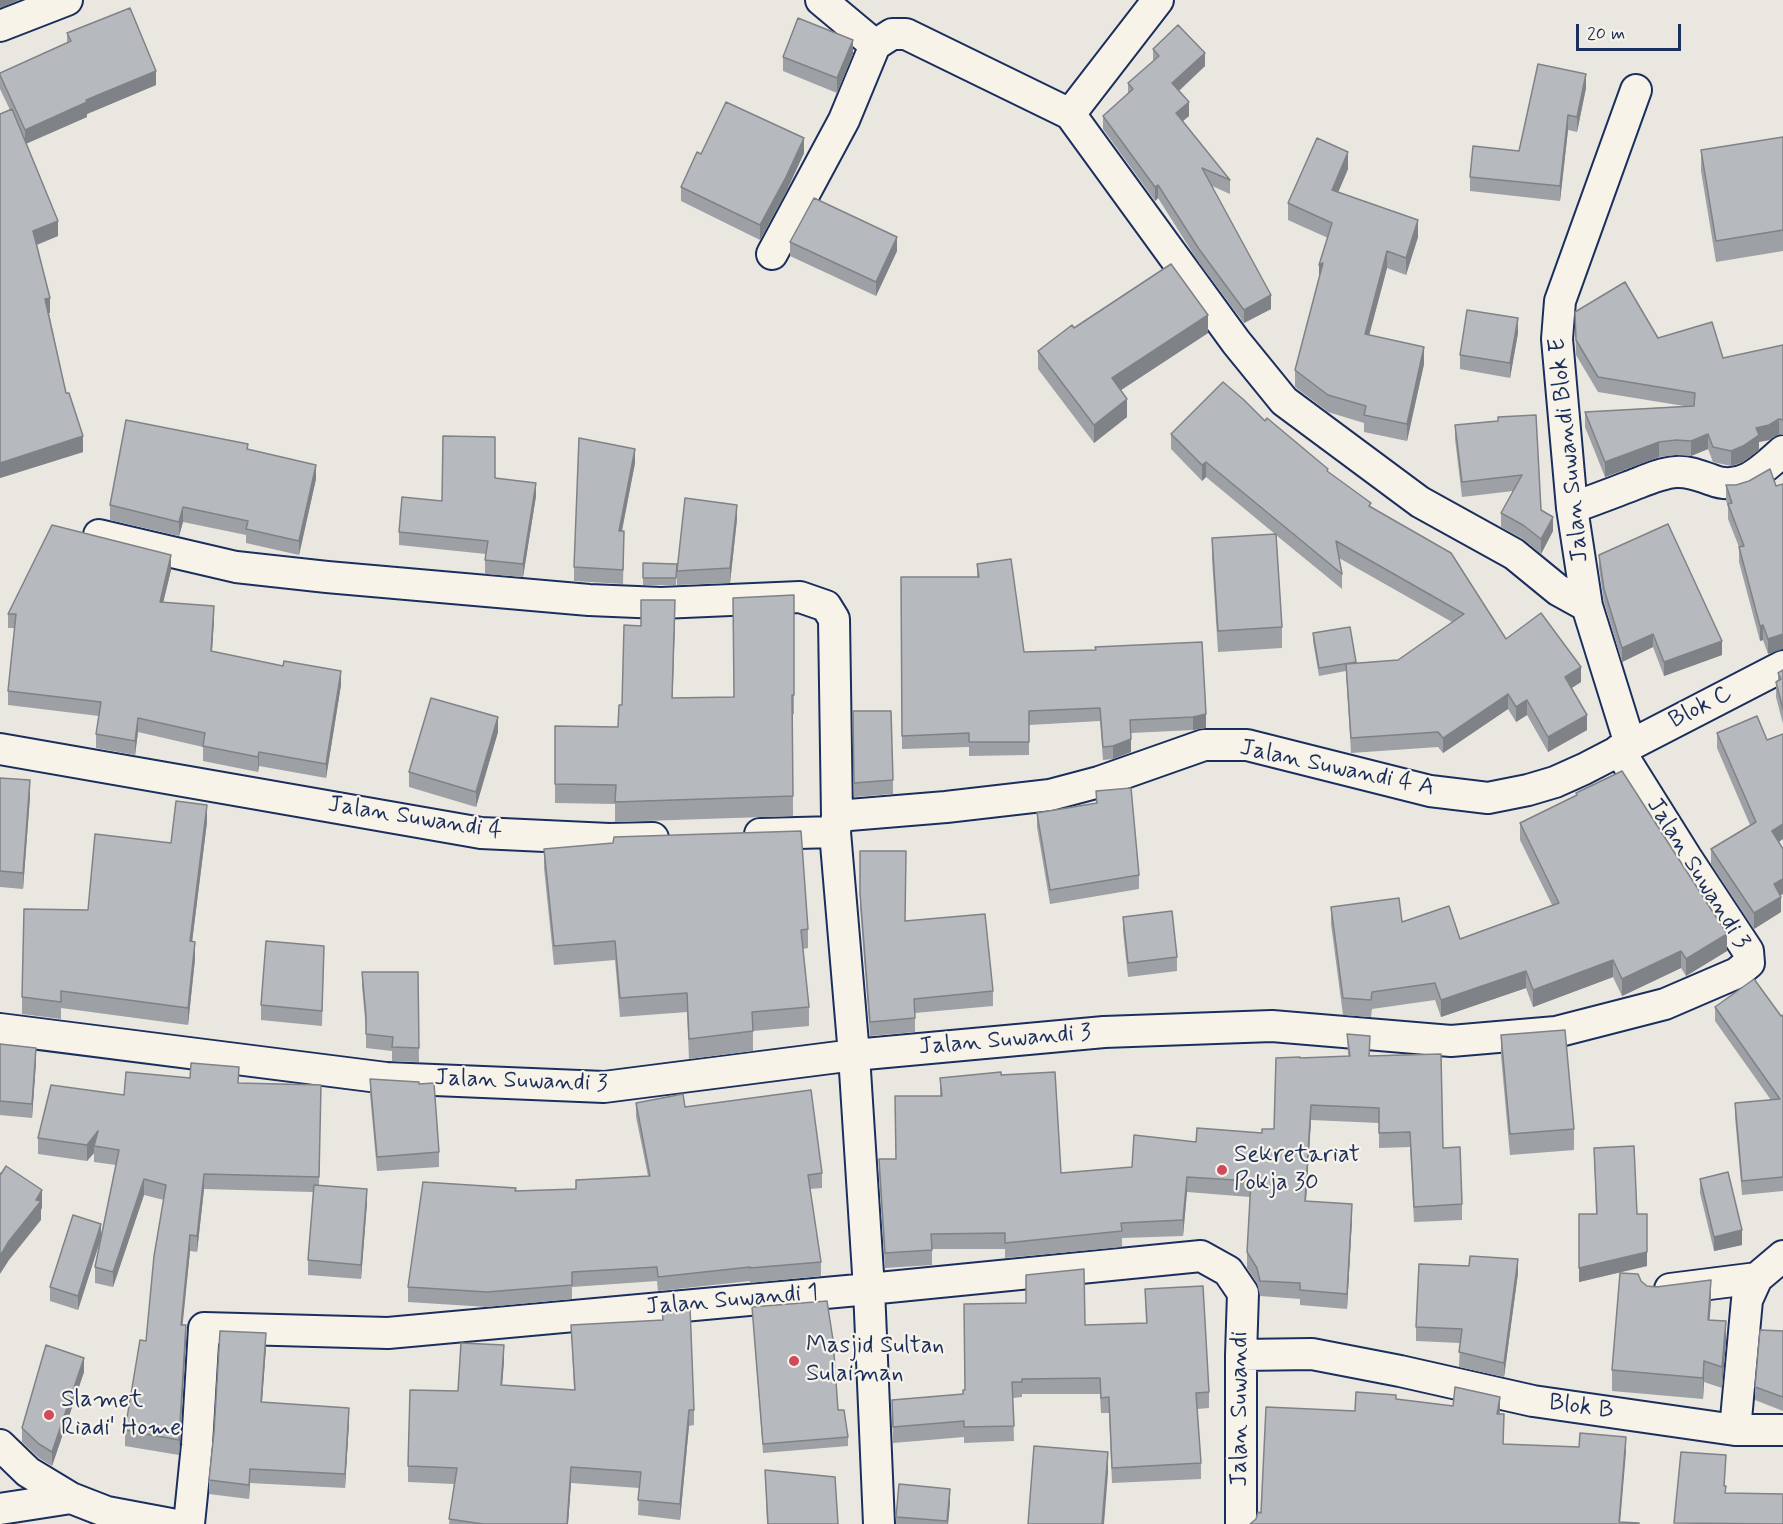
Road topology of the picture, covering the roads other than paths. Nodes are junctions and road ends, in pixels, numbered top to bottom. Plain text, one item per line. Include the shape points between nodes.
1 (67, 0) edge
2 (821, 0) edge
3 (1158, 0) edge
4 (0, 26) edge
5 (875, 45) junction
6 (1636, 90) dead end
7 (1070, 114) junction
8 (772, 254) dead end
9 (1783, 451) edge
10 (1572, 508) junction
11 (99, 535) edge
12 (1587, 606) junction
13 (1783, 666) edge
14 (1625, 747) junction
15 (0, 749) edge
16 (836, 824) junction
17 (728, 835) edge
18 (680, 837) edge
19 (0, 1029) edge
20 (854, 1055) junction
21 (1783, 1256) edge
22 (1756, 1278) junction
23 (869, 1289) junction
24 (1654, 1291) edge
25 (1243, 1293) joint
26 (1241, 1355) junction
27 (1735, 1430) junction
28 (1783, 1430) edge
29 (0, 1445) edge
30 (72, 1498) junction
31 (0, 1509) edge
32 (171, 1524) edge
33 (189, 1524) edge
34 (879, 1524) edge
35 (1241, 1524) edge

1 - 4 street
2 - 5 street
3 - 7 street
5 - 7 street via 892,34 906,34
5 - 8 street via 844,120
6 - 10 street, Jalan Suwandi Blok E via 1560,301 1557,339
7 - 12 street via 1236,342 1284,401 1419,502 1514,554 1558,590
9 - 10 street via 1742,482 1714,482 1695,473 1678,471
10 - 12 street, Jalan Suwandi Blok E
11 - 16 street via 236,567 327,577 589,600 661,603 800,597 826,606 834,619
12 - 14 street, Jalan Suwandi Blok E
13 - 14 street, Blok C
14 - 16 street, Jalan Suwandi 4 A via 1555,782 1488,798 1430,791 1246,745 1204,746 1050,795
14 - 20 street, Jalan Suwandi 3 via 1686,857 1748,951 1749,963 1737,973 1665,1004 1556,1032 1451,1041 1272,1026 1104,1032
15 - 18 street, Jalan Suwandi 4 via 481,833 609,839
16 - 17 street
16 - 20 street
19 - 20 street, Jalan Suwandi 3 via 386,1078 604,1087
20 - 23 street
21 - 22 street
22 - 24 street
22 - 27 street via 1747,1300
23 - 25 street, Jalan Suwandi 1 via 1201,1256 1228,1271
23 - 33 street, Jalan Suwandi 1 via 388,1333 204,1328
23 - 34 street
25 - 26 street, Jalan Suwandi
26 - 27 street, Blok B via 1311,1354 1533,1401
26 - 35 street, Jalan Suwandi
27 - 28 street, Blok B
29 - 30 street via 28,1472
30 - 31 street
30 - 32 street via 107,1512

